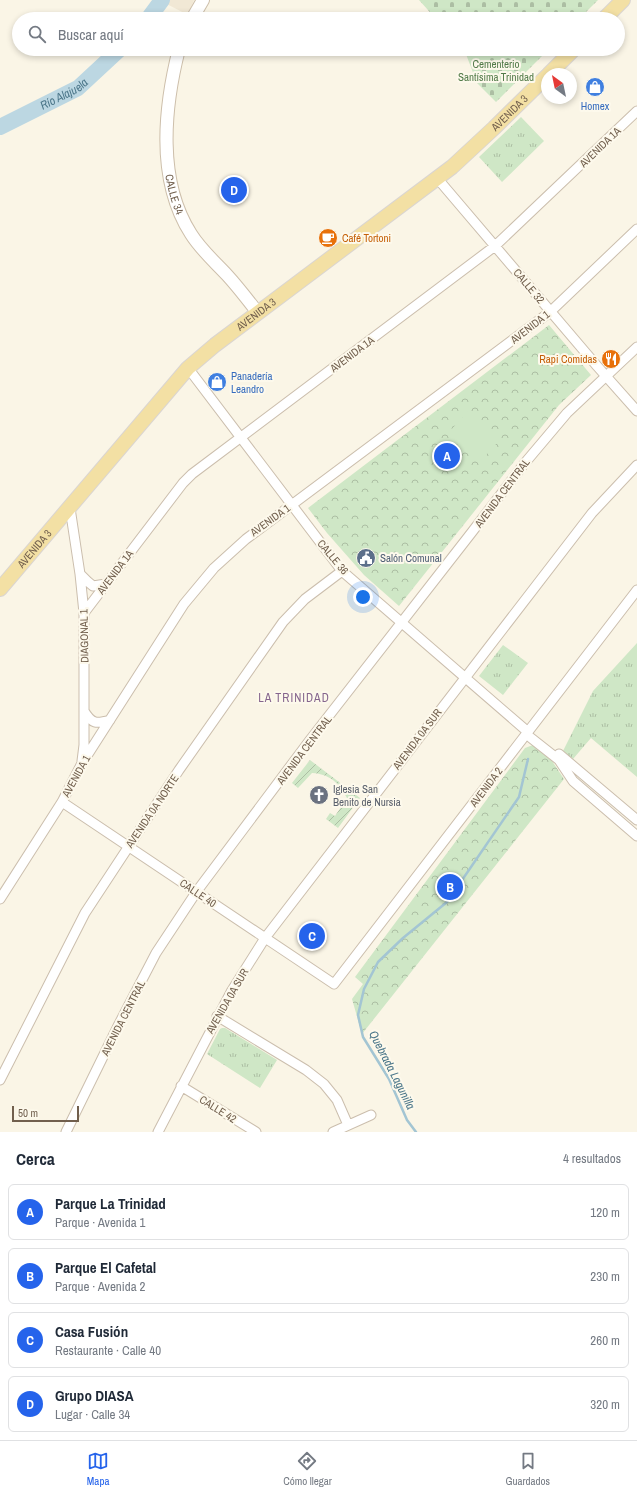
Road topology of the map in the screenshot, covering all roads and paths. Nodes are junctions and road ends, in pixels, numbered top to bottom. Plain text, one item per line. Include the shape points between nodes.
1 (203, 0) edge
2 (623, 0) edge
3 (196, 12) edge
4 (611, 12) edge
5 (178, 56) edge
6 (567, 56) edge
7 (555, 68) edge
8 (541, 82) edge
9 (637, 111) edge
10 (437, 178) junction
11 (637, 229) edge
12 (495, 246) junction
13 (550, 312) junction
14 (258, 313) junction
15 (637, 347) edge
16 (188, 368) junction
17 (606, 377) junction
18 (637, 411) edge
19 (241, 437) junction
20 (637, 465) edge
21 (292, 505) junction
22 (70, 508) junction
23 (342, 570) junction
24 (80, 574) junction
25 (106, 584) junction
26 (0, 589) edge
27 (637, 590) edge
28 (84, 613) junction
29 (401, 623) junction
30 (465, 677) junction
31 (84, 711) junction
32 (110, 720) junction
33 (528, 732) junction
34 (81, 765) junction
35 (62, 802) junction
36 (637, 820) edge
37 (637, 836) edge
38 (129, 846) junction
39 (197, 892) junction
40 (0, 899) edge
41 (265, 938) junction
42 (334, 984) joint
43 (217, 1016) junction
44 (0, 1080) edge
45 (181, 1086) junction
46 (371, 1115) dead end
47 (348, 1125) junction
48 (66, 1132) edge
49 (158, 1132) edge
50 (256, 1132) edge
51 (333, 1132) edge

1 - 3 street
2 - 4 main road
5 - 14 street, CALLE 34 via 167,128 169,173 176,206 184,223 201,247
6 - 7 main road, AVENIDA 3
8 - 10 main road, AVENIDA 3 via 473,148
9 - 12 street, AVENIDA 1A
10 - 12 street, CALLE 32
10 - 14 main road, AVENIDA 3
11 - 13 street, AVENIDA 1
12 - 13 street, CALLE 32
12 - 19 street, AVENIDA 1A
13 - 17 street, CALLE 32
13 - 21 street, AVENIDA 1
14 - 16 main road, AVENIDA 3
15 - 17 street, AVENIDA CENTRAL
16 - 19 street, CALLE 36
16 - 22 main road, AVENIDA 3
17 - 18 street, CALLE 32
17 - 29 street, AVENIDA CENTRAL via 562,418
19 - 21 street, CALLE 36
19 - 25 street, AVENIDA 1A via 187,478
20 - 30 street, AVENIDA 0A SUR via 592,513
21 - 23 street, CALLE 36
21 - 32 street, AVENIDA 1 via 246,539 204,578
22 - 24 street, DIAGONAL 1
22 - 26 main road, AVENIDA 3
23 - 29 street, CALLE 36
23 - 38 street, AVENIDA 0A NORTE via 305,599 283,622
24 - 25 street via 93,586
24 - 28 street, DIAGONAL 1
25 - 28 street, AVENIDA 1A
27 - 33 street, AVENIDA 2
28 - 31 street, DIAGONAL 1
29 - 30 street, CALLE 36
29 - 39 street, AVENIDA CENTRAL
30 - 33 street, CALLE 36
30 - 41 street, AVENIDA 0A SUR
31 - 32 street via 91,721 98,723
31 - 34 street, DIAGONAL 1
32 - 34 street, AVENIDA 1
33 - 36 street
33 - 37 street via 559,760 573,781
33 - 42 street, AVENIDA 2
34 - 35 street, AVENIDA 1
35 - 38 street, CALLE 40
35 - 40 street, AVENIDA 1
38 - 39 street, CALLE 40
38 - 44 street, AVENIDA 0A NORTE via 75,930
39 - 41 street, CALLE 40
39 - 48 street, AVENIDA CENTRAL via 156,953
41 - 42 street, CALLE 40
41 - 43 street, AVENIDA 0A SUR
43 - 45 street, AVENIDA 0A SUR
43 - 47 street via 306,1070 324,1084 336,1100
45 - 49 street, AVENIDA 0A SUR
45 - 50 street, CALLE 42
46 - 47 street
47 - 51 street

